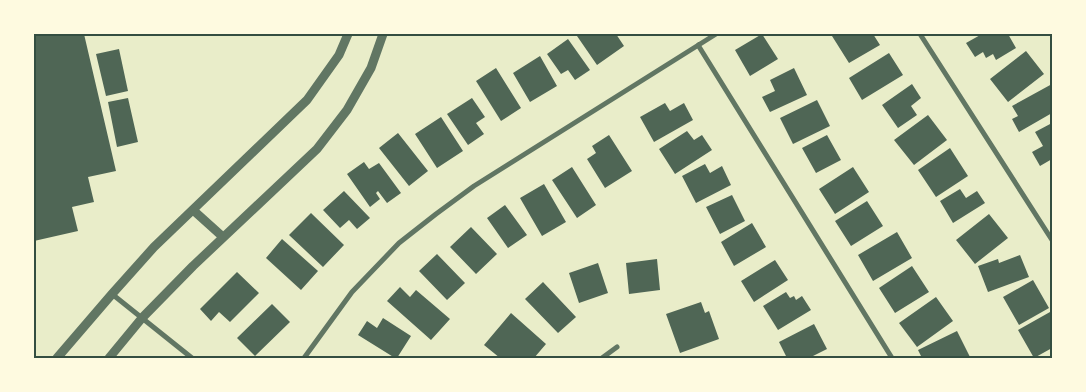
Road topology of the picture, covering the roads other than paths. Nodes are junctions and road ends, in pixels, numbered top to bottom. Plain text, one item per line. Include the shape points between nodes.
1 (348, 34) edge
2 (383, 34) edge
3 (716, 34) edge
4 (920, 34) edge
5 (698, 45) junction
6 (193, 210) junction
7 (223, 237) junction
8 (1052, 240) edge
9 (112, 294) junction
10 (142, 318) junction
11 (616, 347) dead end
12 (57, 358) edge
13 (109, 358) edge
14 (192, 358) edge
15 (304, 358) edge
16 (602, 358) edge
17 (892, 358) edge

1 - 6 street via 339,55 307,100
2 - 7 street via 371,68 348,110 317,149
3 - 5 street
4 - 8 street
5 - 15 street via 474,186 436,214 399,244 352,292
5 - 17 street
6 - 7 street
6 - 9 street
7 - 10 street
9 - 10 street
9 - 12 street
10 - 13 street
10 - 14 street
11 - 16 street

